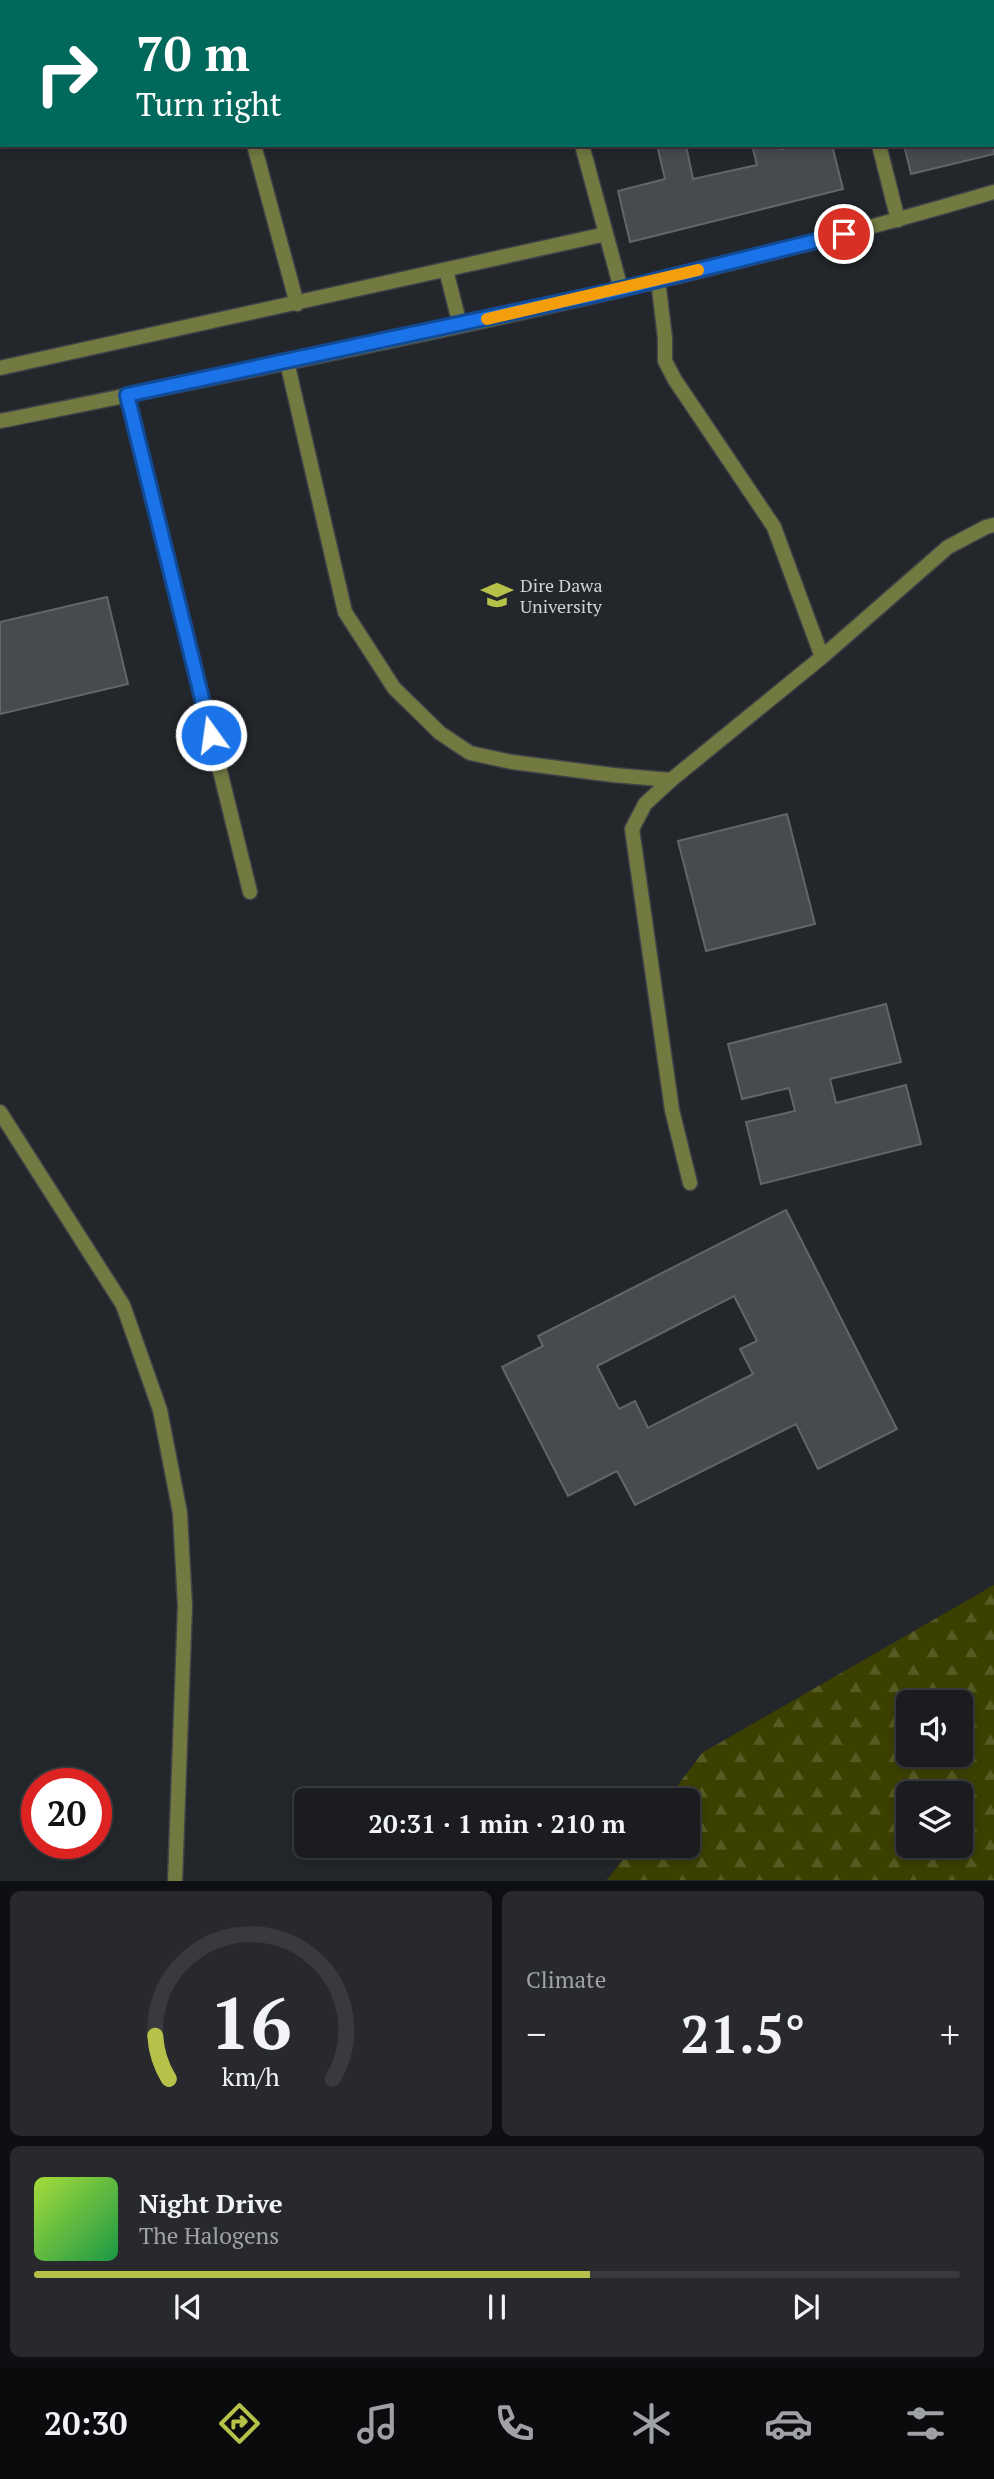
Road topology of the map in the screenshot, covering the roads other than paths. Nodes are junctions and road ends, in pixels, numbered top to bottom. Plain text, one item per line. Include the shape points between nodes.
1 (255, 147) edge
2 (583, 147) edge
3 (880, 147) edge
4 (994, 192) edge
5 (898, 220) junction
6 (606, 234) junction
7 (446, 270) junction
8 (658, 280) junction
9 (621, 289) junction
10 (297, 303) junction
11 (460, 325) junction
12 (287, 362) junction
13 (0, 368) edge
14 (127, 395) junction
15 (0, 421) edge
16 (994, 525) edge
17 (822, 657) junction
18 (671, 780) junction
19 (250, 892) dead end
20 (0, 1112) edge
21 (690, 1183) dead end
22 (175, 1881) edge

1 - 10 street
2 - 6 street
3 - 5 street
4 - 5 street
5 - 8 street
6 - 7 street
6 - 9 street
7 - 10 street
7 - 11 street
8 - 9 street
8 - 17 street via 665,361 774,527
9 - 11 street
10 - 13 street
11 - 12 street
12 - 14 street
12 - 18 street via 345,612 394,688 440,733 470,753
14 - 15 street
14 - 19 street
16 - 17 street via 948,547
17 - 18 street
18 - 21 street via 645,804 632,829 672,1110
20 - 22 street via 123,1305 160,1410 180,1513 186,1606

